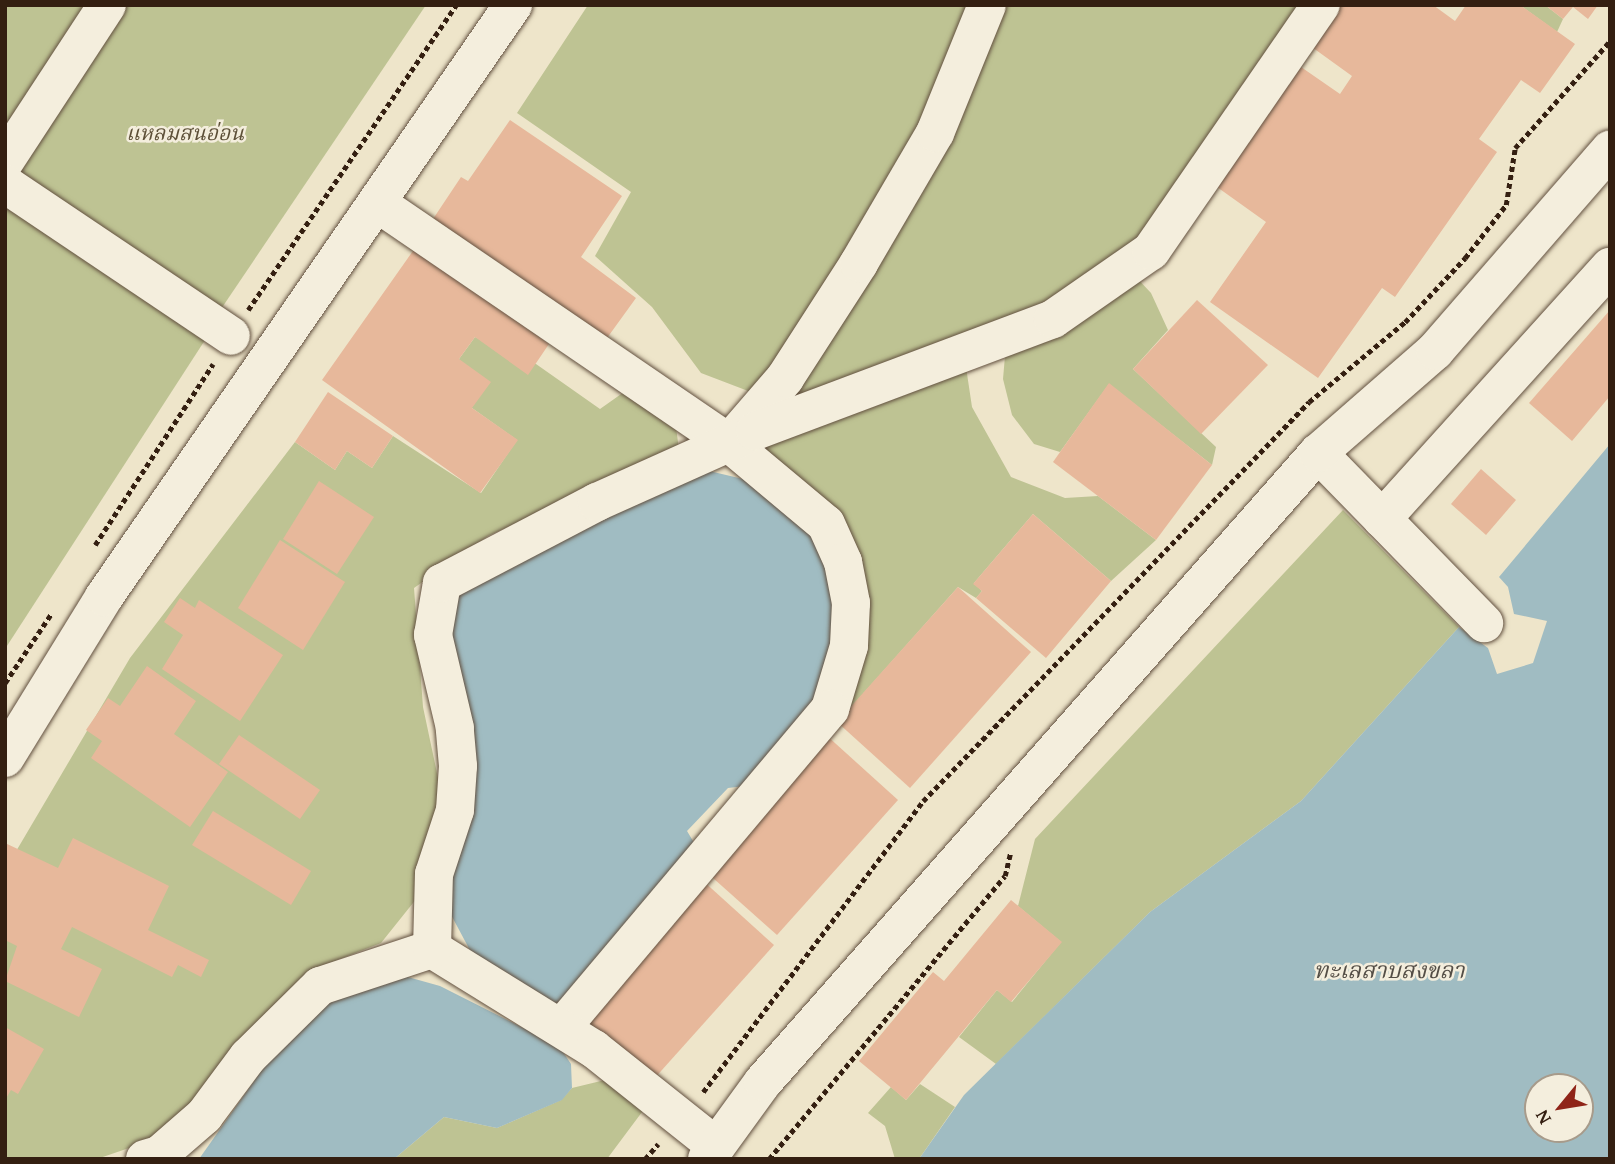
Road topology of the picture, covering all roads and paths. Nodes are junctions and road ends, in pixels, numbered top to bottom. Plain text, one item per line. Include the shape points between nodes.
1 (107, 5) edge
2 (513, 5) edge
3 (987, 5) edge
4 (1321, 5) edge
5 (1610, 41) edge
6 (1610, 150) edge
7 (5, 161) edge
8 (5, 184) edge
9 (377, 204) junction
10 (1610, 267) edge
11 (231, 336) dead end
12 (729, 443) junction
13 (1318, 453) junction
14 (1382, 519) junction
15 (1484, 623) dead end
16 (5, 758) edge
17 (1013, 841) dead end
18 (432, 949) junction
19 (562, 1027) junction
20 (696, 1100) dead end
21 (662, 1139) dead end
22 (712, 1152) edge
23 (145, 1159) edge
24 (645, 1159) edge
25 (769, 1159) edge

1 - 7 street
2 - 9 street
3 - 12 street via 934,133 859,263 785,378
4 - 12 street via 1151,251 1053,319
5 - 20 path via 1515,148 1506,205 1465,258 1405,322 1309,401 923,801
6 - 13 street via 1435,351
8 - 11 street
9 - 12 street
9 - 16 street via 104,597
10 - 14 street
12 - 18 street via 597,502 442,583 433,635 455,728 458,766 455,810 434,874
12 - 19 street via 826,524 843,562 851,603 849,646 830,709
13 - 14 street
13 - 22 street via 763,1082
14 - 15 street
17 - 25 path via 1004,876
18 - 19 street
18 - 23 street via 320,986 248,1057 204,1116 159,1155
19 - 22 street
21 - 24 path

